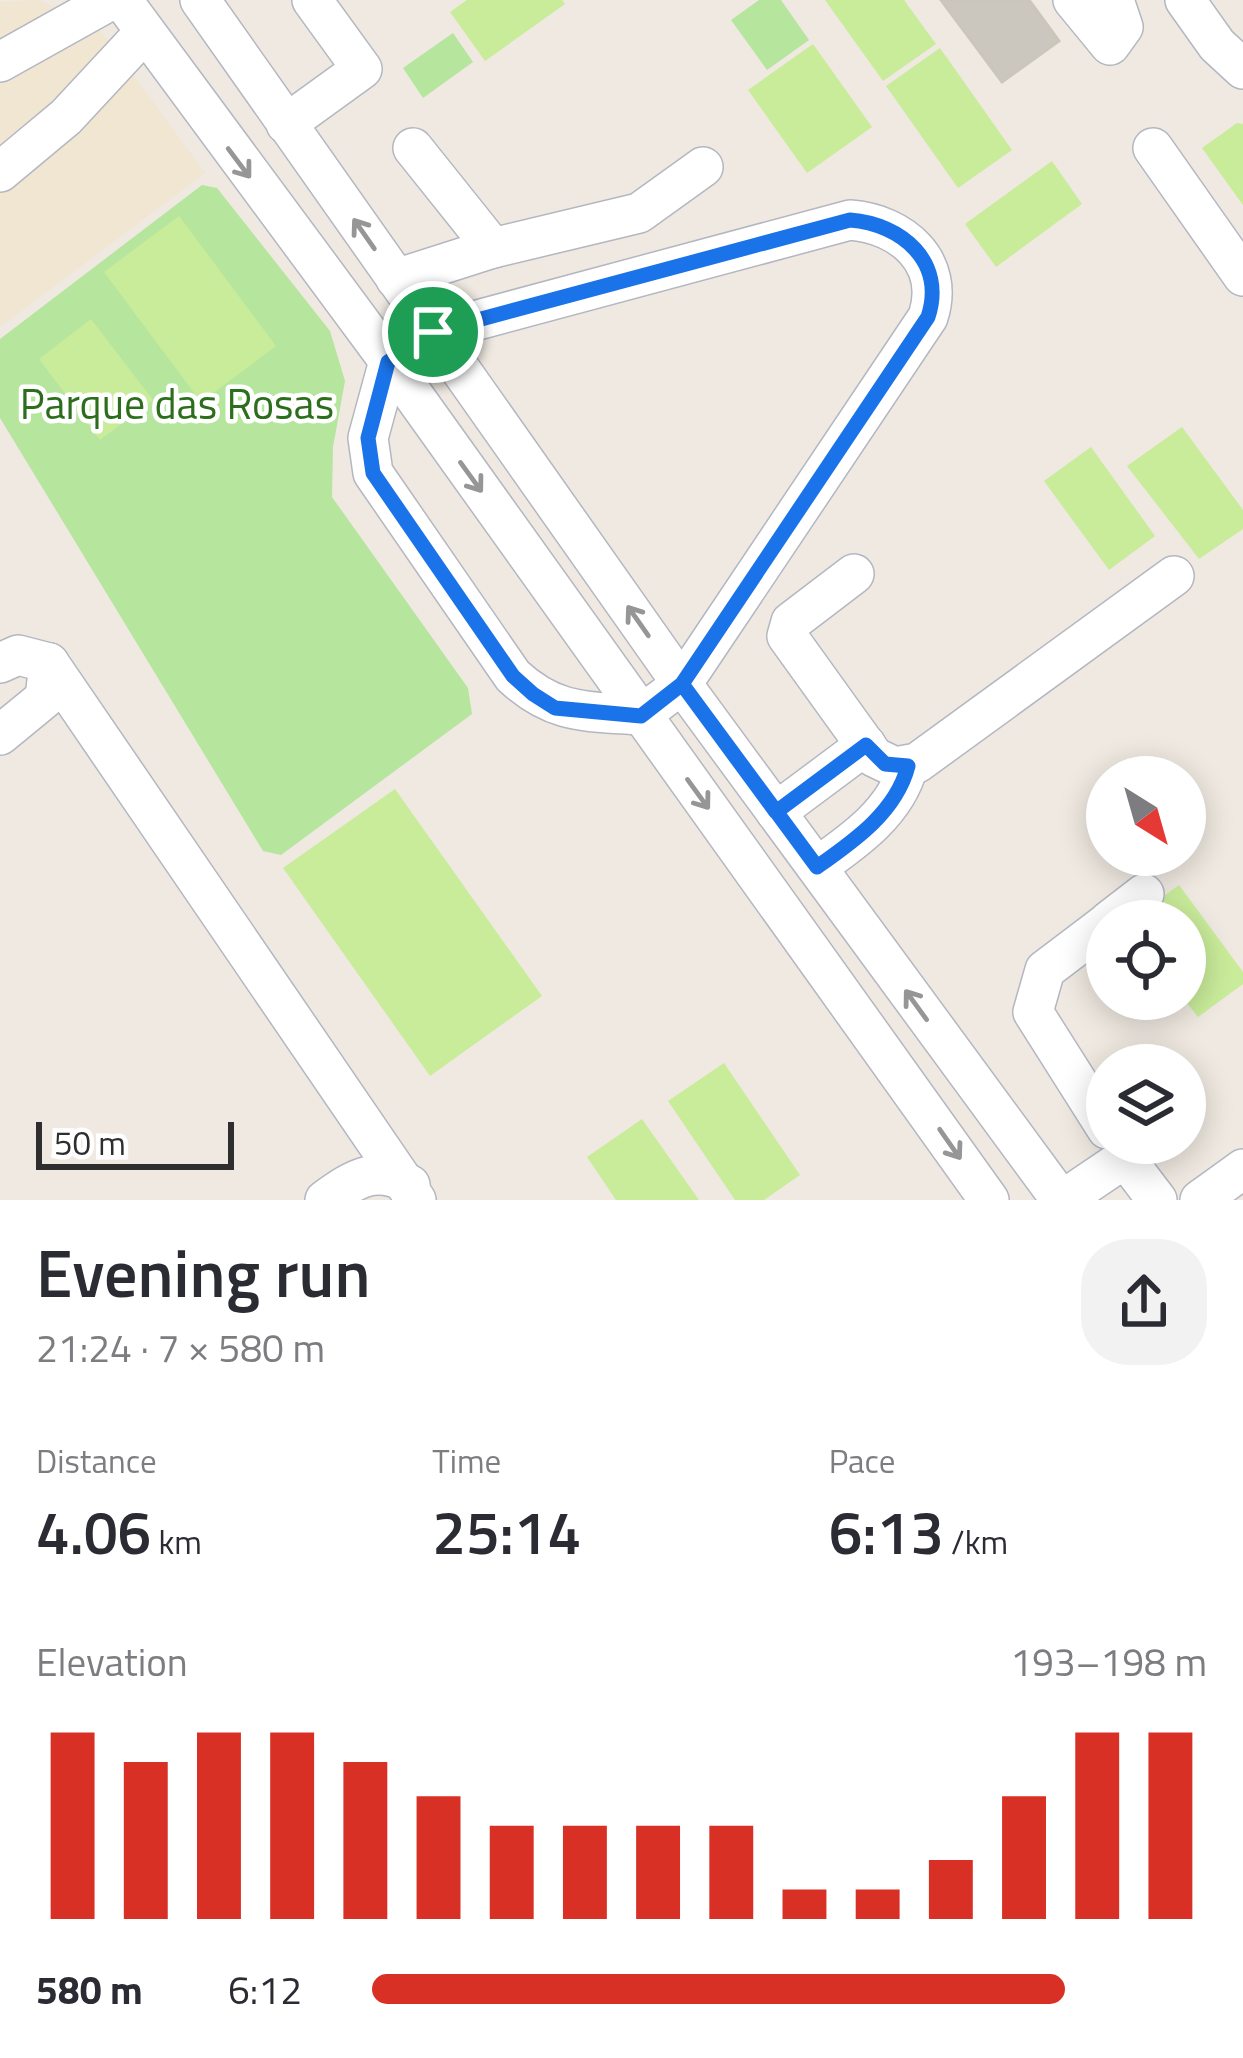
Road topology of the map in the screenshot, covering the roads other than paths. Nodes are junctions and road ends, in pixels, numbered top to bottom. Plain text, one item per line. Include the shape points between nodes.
1 (111, 0) edge
2 (122, 0) edge
3 (200, 0) edge
4 (312, 0) edge
5 (1072, 0) edge
6 (1114, 0) edge
7 (1185, 0) edge
8 (146, 32) junction
9 (0, 62) edge
10 (1243, 68) edge
11 (252, 75) junction
12 (201, 112) junction
13 (286, 124) junction
14 (413, 148) dead end
15 (1153, 148) dead end
16 (703, 167) dead end
17 (0, 172) edge
18 (493, 248) junction
19 (1243, 276) edge
20 (396, 279) junction
21 (433, 332) junction
22 (388, 362) junction
23 (854, 574) dead end
24 (1174, 576) dead end
25 (0, 663) edge
26 (49, 663) junction
27 (682, 684) junction
28 (641, 716) junction
29 (0, 735) edge
30 (866, 745) junction
31 (908, 766) junction
32 (776, 812) junction
33 (817, 867) junction
34 (1144, 894) dead end
35 (1136, 900) edge
36 (1086, 939) edge
37 (960, 1065) junction
38 (914, 1094) junction
39 (1086, 1096) edge
40 (1097, 1164) edge
41 (1131, 1164) edge
42 (1243, 1169) edge
43 (413, 1192) edge
44 (325, 1200) edge
45 (989, 1200) edge
46 (1062, 1200) edge
47 (1157, 1200) edge
48 (1199, 1200) edge

1 - 9 street
2 - 8 street
3 - 11 street
4 - 13 street via 362,69
5 - 6 street via 1110,45 1123,27
7 - 10 street
8 - 12 street
8 - 17 street
11 - 12 street
11 - 13 street
12 -> 22 street
20 -> 13 street
14 - 18 street
15 - 19 street
16 - 18 street via 639,213
18 - 20 street
20 - 21 street
21 - 22 street
27 -> 21 street
21 - 27 street via 850,220 878,222 905,237 927,263 935,295 928,317
22 -> 28 street
22 - 28 street via 368,438 373,473 513,676 555,708
23 - 30 street via 786,630
24 - 31 street
25 - 26 street via 18,655
26 - 29 street via 45,698
26 - 43 street
27 - 28 street
27 - 32 street
28 -> 38 street
30 - 31 street via 885,764
30 - 32 street
31 - 33 street via 886,809
32 - 33 street
37 -> 33 street
34 - 35 street
36 - 39 street via 1046,970 1033,1012
37 - 38 street via 929,1066
37 - 46 street
38 -> 45 street
40 - 46 street
41 - 47 street
42 - 48 street
43 - 44 street via 394,1175 372,1174

